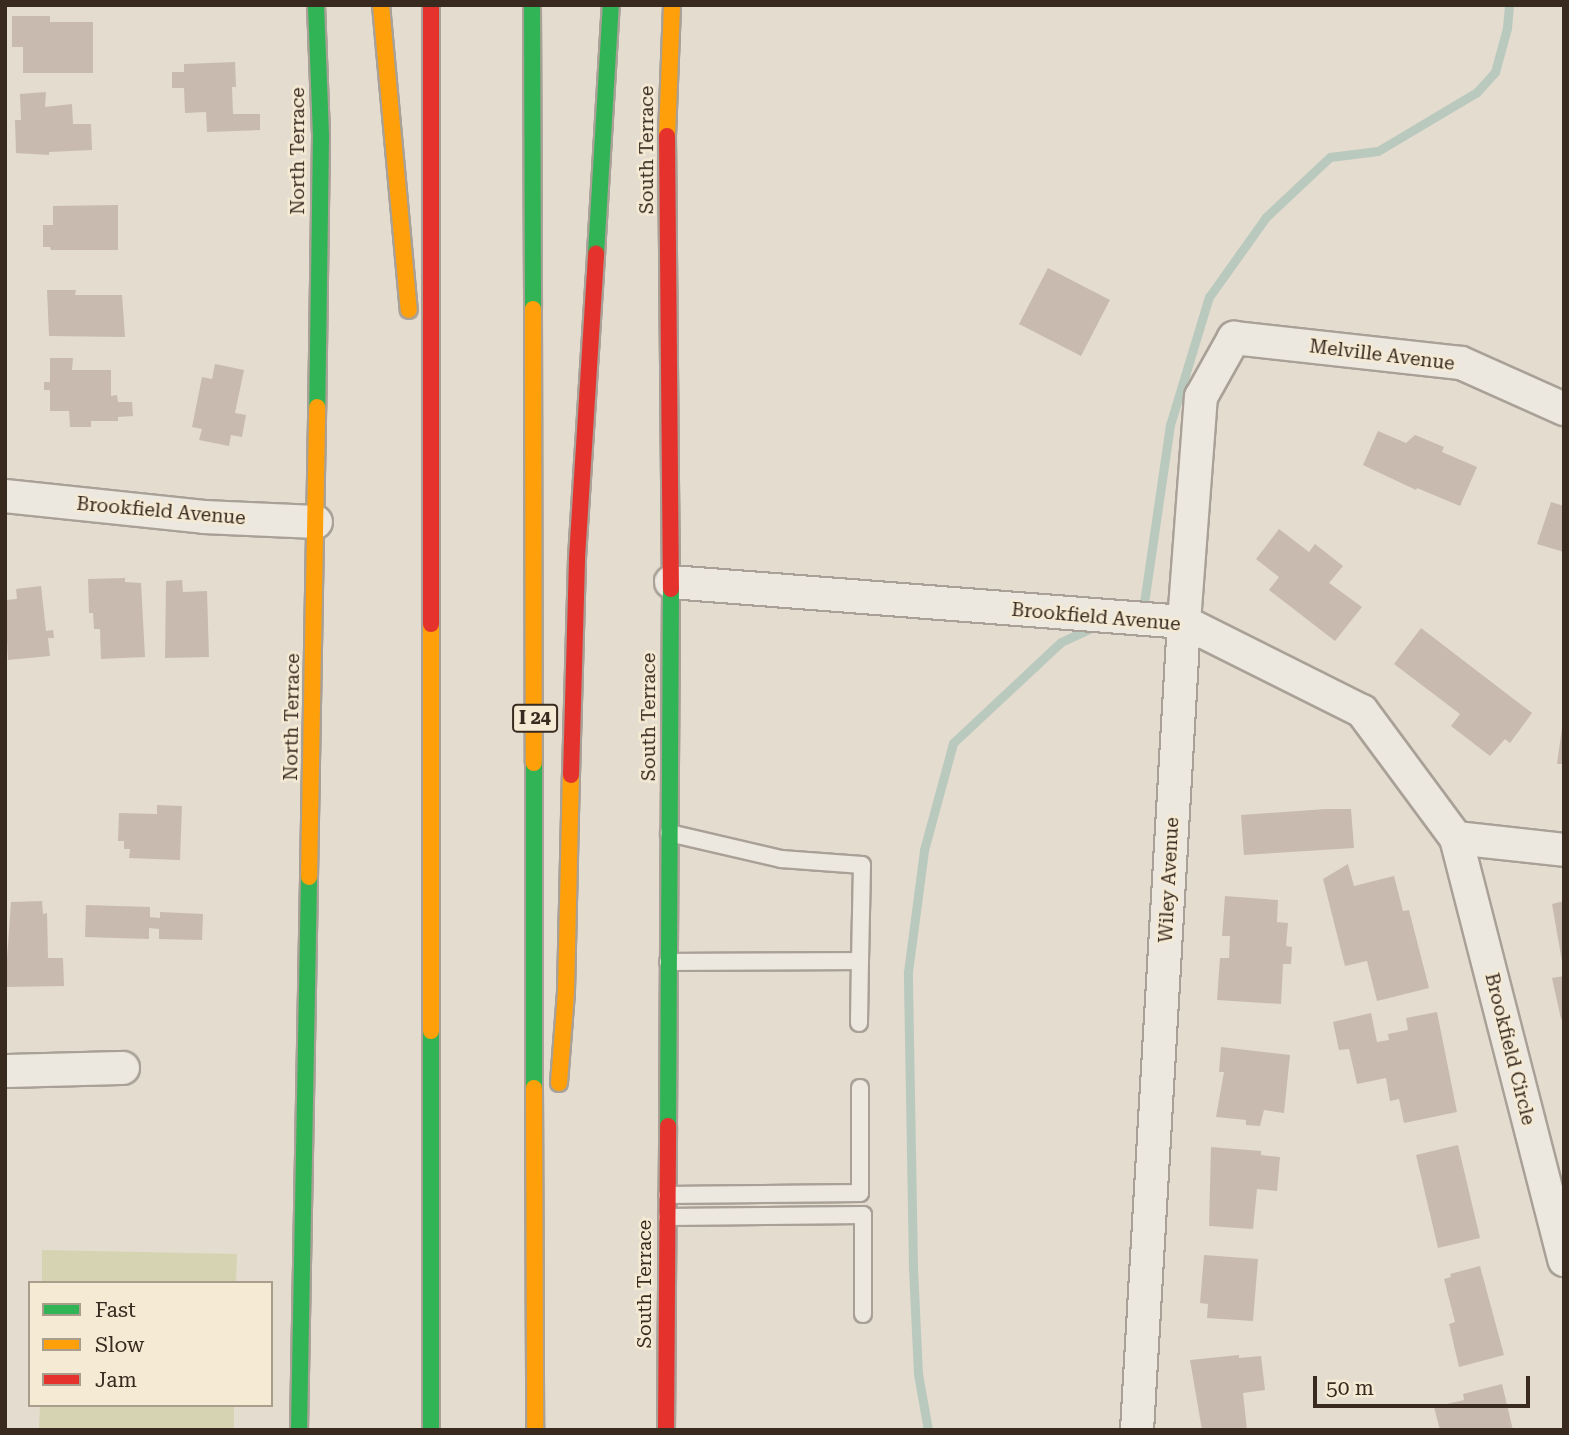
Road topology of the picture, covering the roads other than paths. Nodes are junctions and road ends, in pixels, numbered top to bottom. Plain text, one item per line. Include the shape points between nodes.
1 (316, 5) edge
2 (381, 5) edge
3 (431, 5) edge
4 (532, 5) edge
5 (611, 5) edge
6 (672, 5) edge
7 (410, 321) dead end
8 (1234, 338) joint
9 (414, 362) dead end
10 (1564, 409) edge
11 (5, 496) edge
12 (316, 522) junction
13 (431, 555) junction
14 (671, 582) junction
15 (1184, 622) junction
16 (669, 832) junction
17 (1457, 838) junction
18 (1564, 850) edge
19 (860, 961) junction
20 (668, 962) junction
21 (859, 1023) dead end
22 (123, 1069) dead end
23 (5, 1071) edge
24 (860, 1088) dead end
25 (557, 1101) dead end
26 (551, 1183) dead end
27 (667, 1195) junction
28 (667, 1217) junction
29 (1564, 1260) edge
30 (863, 1314) dead end
31 (537, 1347) junction
32 (299, 1430) edge
33 (431, 1430) edge
34 (535, 1430) edge
35 (666, 1430) edge
36 (1137, 1430) edge

1 - 12 main road, North Terrace via 321,137
2 - 7 main road
3 - 13 main road
4 - 31 main road, I 24
5 - 25 main road via 577,558 566,991
6 - 14 main road, South Terrace via 667,126
8 - 10 street, Melville Avenue via 1461,363
8 - 15 street, Wiley Avenue via 1201,397
9 - 13 main road
11 - 12 street, Brookfield Avenue via 204,517
12 - 32 main road, North Terrace
13 - 33 main road
14 - 15 street, Brookfield Avenue
14 - 16 main road, South Terrace
15 - 17 street, Brookfield Avenue via 1362,710
15 - 36 street, Wiley Avenue
16 - 19 lane via 781,859 862,865
16 - 20 main road, South Terrace
17 - 18 street
17 - 29 street, Brookfield Circle
19 - 20 lane
19 - 21 lane
20 - 27 main road, South Terrace
22 - 23 street
24 - 27 lane via 860,1193
26 - 31 main road
27 - 28 main road, South Terrace
28 - 30 lane via 863,1215
28 - 35 main road, South Terrace
31 - 34 main road, I 24

